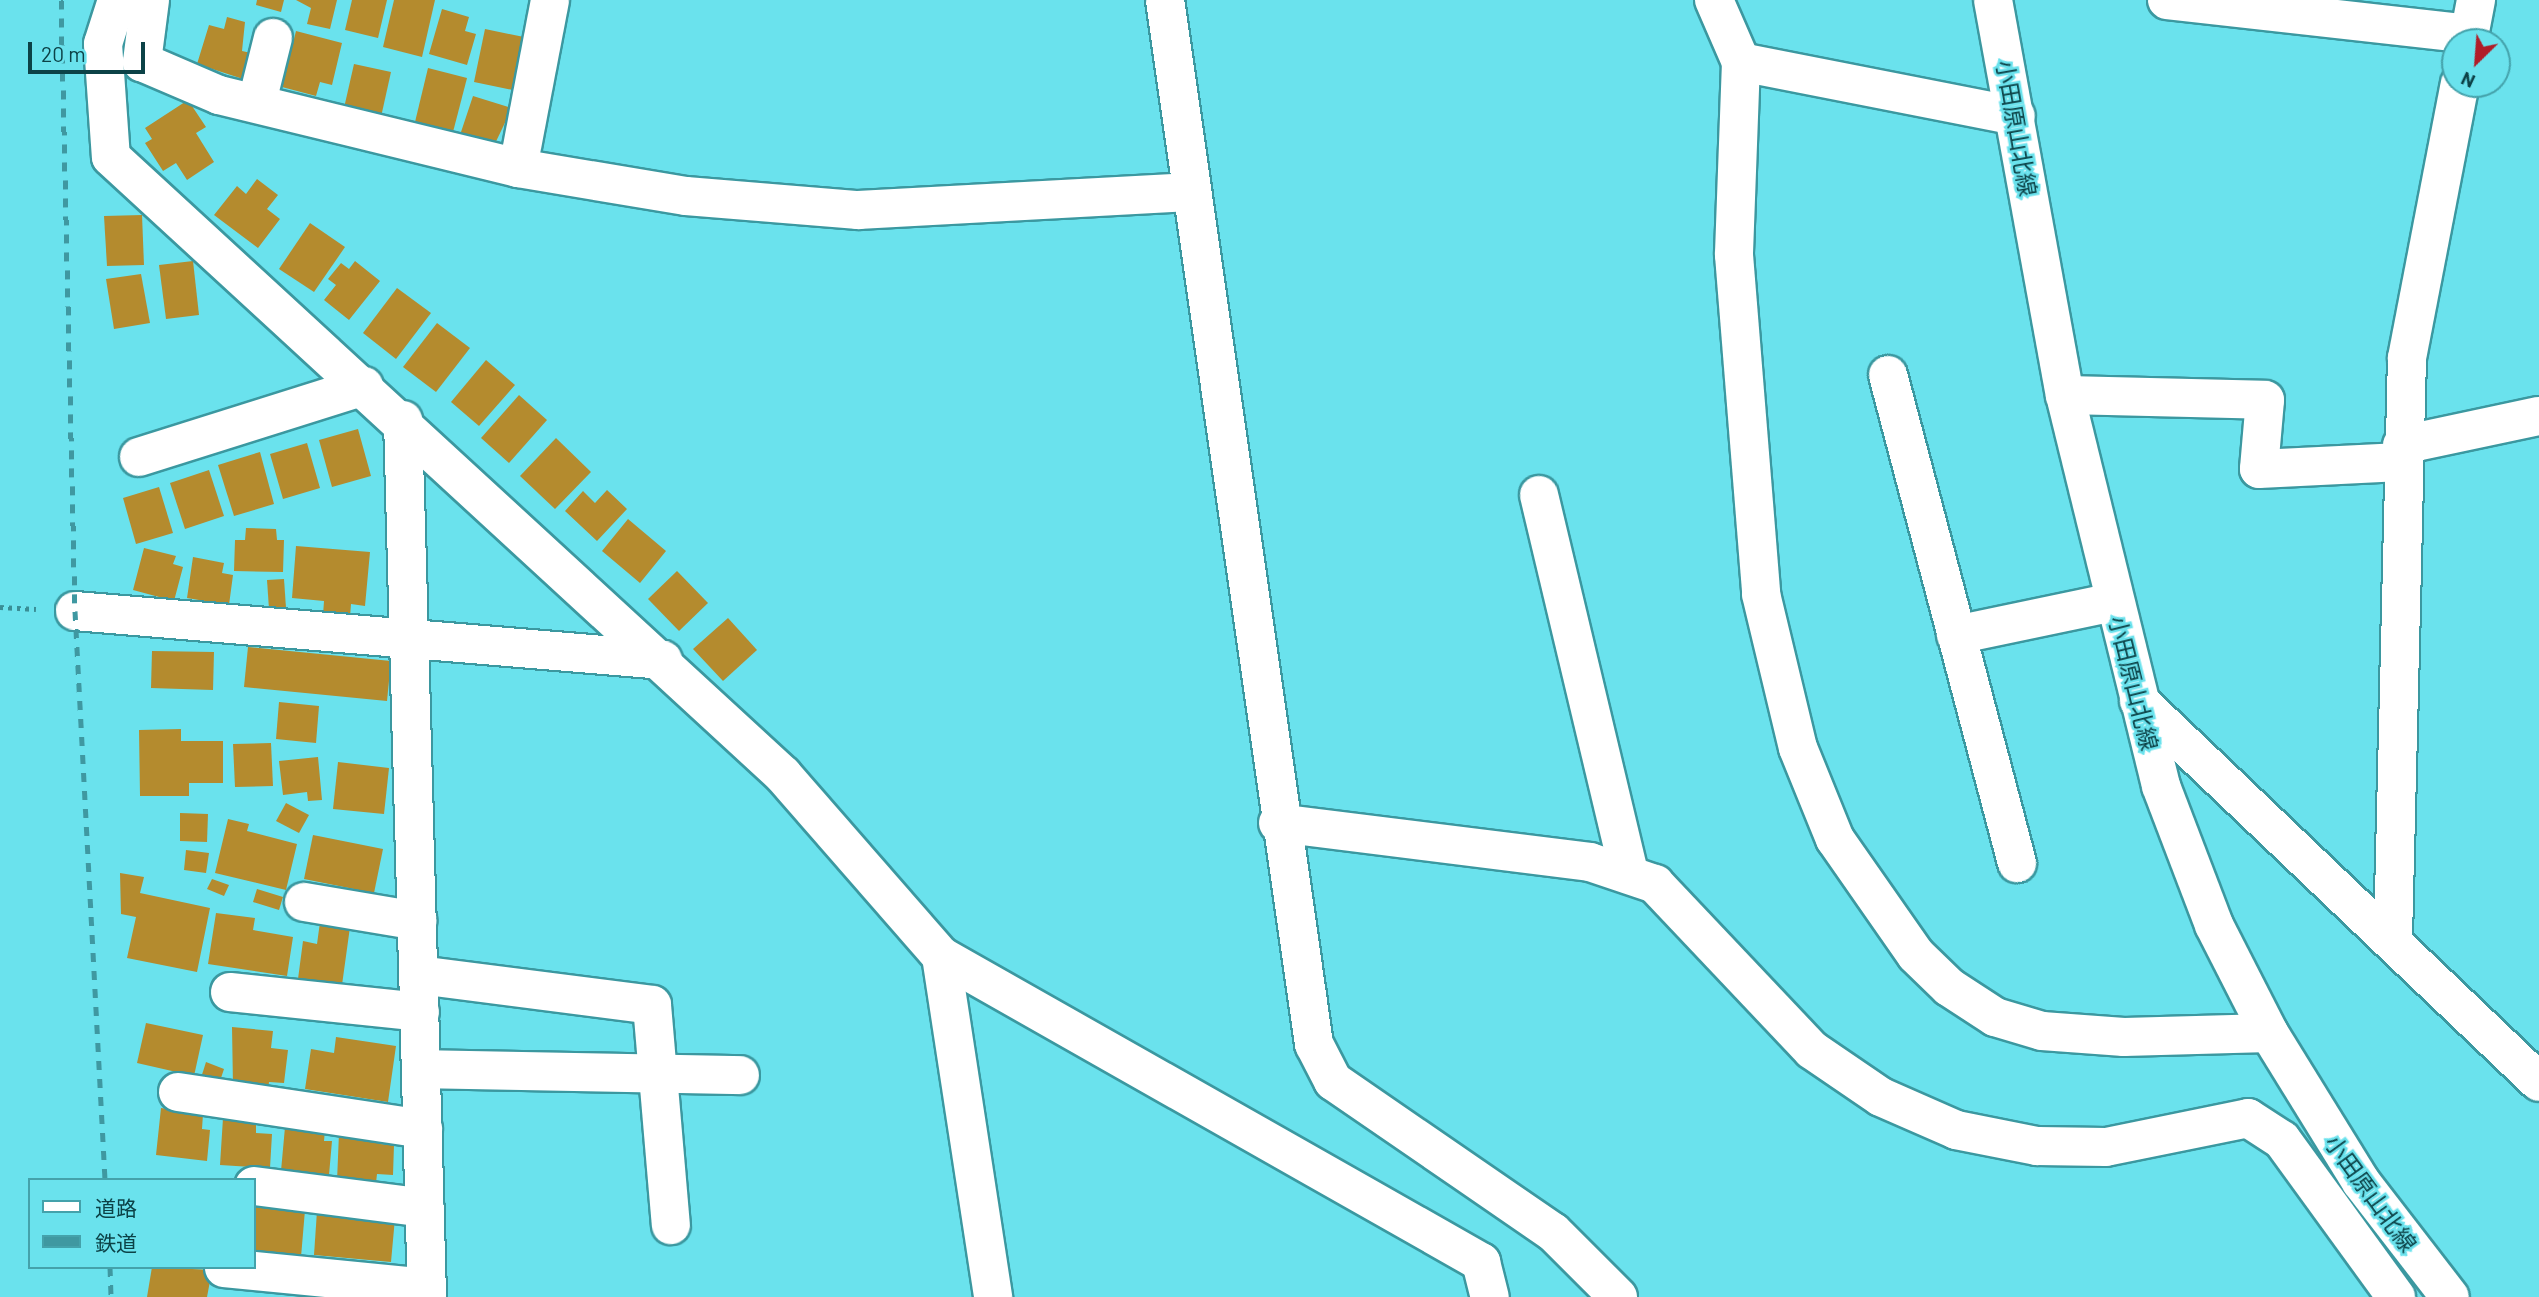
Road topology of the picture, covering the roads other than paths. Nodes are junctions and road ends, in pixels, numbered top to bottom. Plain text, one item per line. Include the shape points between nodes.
1 (117, 0) edge
2 (150, 0) edge
3 (550, 0) edge
4 (1165, 0) edge
5 (1714, 0) edge
6 (1993, 0) edge
7 (2167, 0) edge
8 (2471, 25) edge
9 (273, 38) dead end
10 (1741, 62) junction
11 (2457, 98) edge
12 (257, 102) junction
13 (2016, 116) junction
14 (518, 168) junction
15 (1192, 192) junction
16 (1888, 375) dead end
17 (364, 386) junction
18 (2065, 395) junction
19 (2539, 416) edge
20 (402, 420) junction
21 (2402, 454) junction
22 (139, 457) dead end
23 (1539, 495) dead end
24 (2113, 602) junction
25 (75, 611) dead end
26 (1956, 635) junction
27 (406, 639) junction
28 (663, 660) junction
29 (2139, 701) junction
30 (1278, 823) junction
31 (2017, 863) dead end
32 (1629, 874) junction
33 (304, 902) dead end
34 (417, 921) junction
35 (2393, 938) junction
36 (941, 956) junction
37 (230, 992) dead end
38 (420, 993) junction
39 (2269, 1033) junction
40 (422, 1069) junction
41 (657, 1073) junction
42 (740, 1074) dead end
43 (2539, 1082) edge
44 (178, 1092) dead end
45 (423, 1129) junction
46 (256, 1186) edge
47 (425, 1208) junction
48 (671, 1225) dead end
49 (2420, 1262) junction
50 (231, 1269) edge
51 (2393, 1292) edge
52 (427, 1293) edge
53 (993, 1297) edge
54 (1490, 1297) edge
55 (1619, 1297) edge
56 (2450, 1297) edge

1 - 17 street via 103,44 111,157
2 - 12 street via 142,62 219,95
3 - 14 street
4 - 15 street
5 - 10 street
6 - 13 street, 小田原山北線
7 - 8 street
9 - 12 street
10 - 13 street
10 - 39 street via 1734,255 1761,594 1798,748 1835,839 1916,955 1949,987 1995,1017 2042,1031 2124,1037
11 - 21 street via 2407,358
12 - 14 street
13 - 18 street, 小田原山北線
14 - 15 street via 686,196 858,210
15 - 30 street
16 - 26 street
17 - 20 street
17 - 22 street
18 - 21 street via 2265,400 2259,469
18 - 24 street, 小田原山北線
19 - 21 street
20 - 27 street
20 - 28 street
21 - 35 street
23 - 32 street
24 - 26 street
24 - 29 street, 小田原山北線
25 - 27 street
26 - 31 street
27 - 28 street
27 - 34 street
28 - 36 street via 783,775
29 - 35 street
29 - 39 street, 小田原山北線 via 2161,786 2214,925
30 - 32 street via 1590,862
30 - 55 street via 1314,1044 1332,1081 1553,1232
32 - 51 street via 1672,898 1812,1050 1919,1116 1996,1139 2072,1148 2140,1142 2232,1117 2267,1127
33 - 34 street
34 - 38 street
35 - 43 street
36 - 53 street
36 - 54 street via 1481,1262
37 - 38 street
38 - 40 street
38 - 41 street via 652,1005
39 - 49 street, 小田原山北線 via 2315,1115
40 - 41 street
40 - 45 street
41 - 42 street
41 - 48 street
44 - 45 street
45 - 47 street
46 - 47 street
47 - 52 street
49 - 51 street
49 - 56 street, 小田原山北線
50 - 52 street

